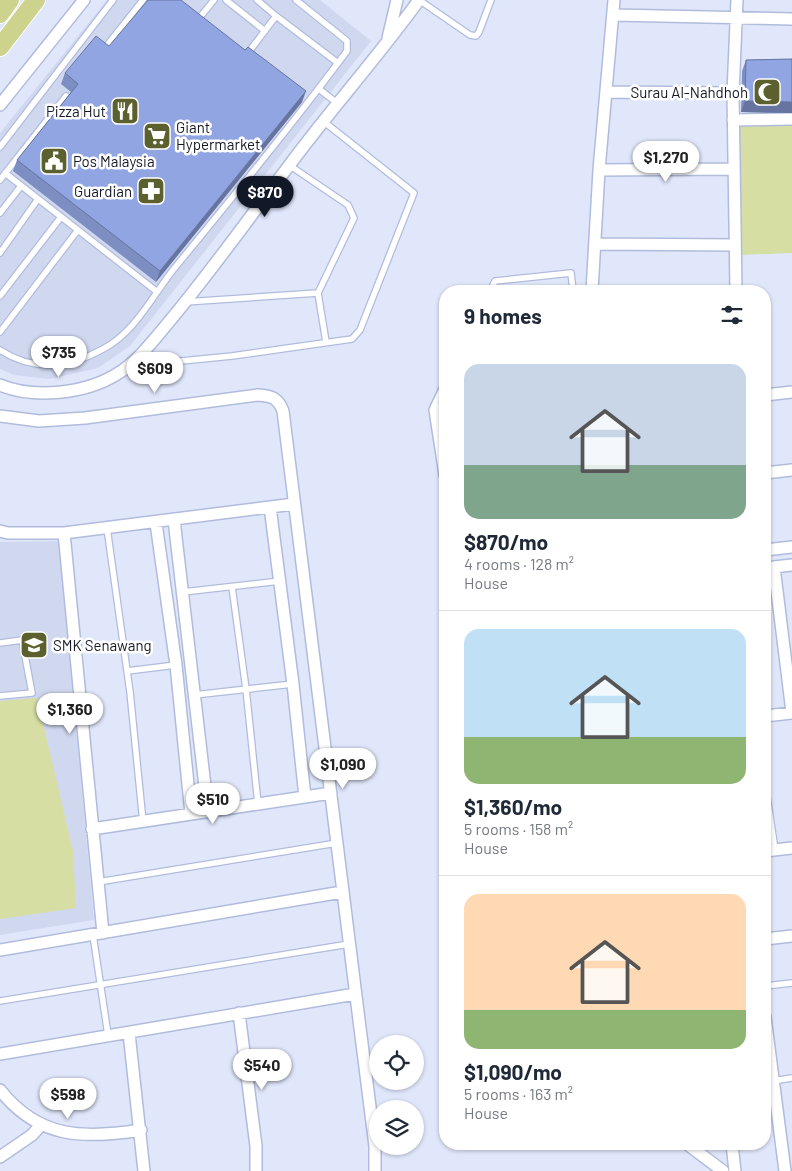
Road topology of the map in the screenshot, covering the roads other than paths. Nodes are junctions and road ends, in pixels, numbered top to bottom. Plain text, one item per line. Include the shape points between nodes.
1 (10, 0) edge
2 (36, 0) edge
3 (84, 0) edge
4 (113, 0) edge
5 (143, 0) edge
6 (214, 0) edge
7 (226, 0) edge
8 (257, 0) edge
9 (296, 0) edge
10 (419, 0) edge
11 (491, 0) edge
12 (614, 0) edge
13 (737, 0) edge
14 (394, 1) edge
15 (194, 11) edge
16 (0, 14) edge
17 (411, 14) junction
18 (614, 15) junction
19 (201, 16) junction
20 (276, 16) junction
21 (737, 18) junction
22 (792, 19) edge
23 (209, 22) edge
24 (265, 31) junction
25 (387, 39) junction
26 (0, 47) edge
27 (240, 47) edge
28 (105, 48) edge
29 (248, 53) junction
30 (256, 59) edge
31 (338, 63) junction
32 (319, 89) junction
33 (608, 92) junction
34 (733, 93) junction
35 (66, 96) edge
36 (302, 96) edge
37 (1, 101) edge
38 (309, 102) junction
39 (337, 103) junction
40 (792, 119) edge
41 (733, 120) junction
42 (323, 121) junction
43 (0, 146) edge
44 (289, 165) junction
45 (734, 169) junction
46 (599, 170) junction
47 (5, 173) junction
48 (0, 180) edge
49 (21, 186) junction
50 (38, 199) junction
51 (0, 213) edge
52 (61, 217) junction
53 (78, 230) junction
54 (596, 244) junction
55 (735, 245) junction
56 (0, 253) edge
57 (493, 285) edge
58 (572, 285) edge
59 (593, 285) edge
60 (736, 285) edge
61 (156, 291) junction
62 (318, 293) junction
63 (0, 296) edge
64 (185, 302) junction
65 (0, 332) edge
66 (326, 342) junction
67 (0, 350) edge
68 (125, 367) junction
69 (0, 385) edge
70 (792, 392) edge
71 (771, 394) edge
72 (439, 402) edge
73 (0, 416) edge
74 (439, 436) edge
75 (792, 470) edge
76 (771, 472) edge
77 (294, 504) junction
78 (270, 507) junction
79 (174, 520) junction
80 (156, 522) junction
81 (106, 528) junction
82 (0, 531) edge
83 (64, 533) junction
84 (792, 547) edge
85 (771, 549) edge
86 (792, 565) edge
87 (771, 567) edge
88 (771, 574) edge
89 (280, 581) junction
90 (232, 587) junction
91 (183, 592) junction
92 (0, 643) edge
93 (176, 666) junction
94 (127, 671) junction
95 (294, 684) junction
96 (246, 689) junction
97 (194, 695) junction
98 (0, 696) edge
99 (792, 712) edge
100 (771, 715) edge
101 (331, 794) junction
102 (305, 797) junction
103 (258, 804) junction
104 (208, 812) junction
105 (191, 814) junction
106 (143, 822) junction
107 (92, 829) junction
108 (337, 843) junction
109 (792, 848) edge
110 (771, 851) edge
111 (98, 882) junction
112 (342, 892) junction
113 (98, 934) junction
114 (792, 936) edge
115 (771, 938) edge
116 (349, 944) junction
117 (0, 950) edge
118 (792, 983) edge
119 (100, 985) junction
120 (771, 985) edge
121 (355, 994) junction
122 (0, 1001) edge
123 (239, 1013) junction
124 (129, 1033) junction
125 (108, 1035) junction
126 (0, 1054) edge
127 (771, 1078) edge
128 (792, 1078) edge
129 (771, 1084) edge
130 (0, 1090) edge
131 (41, 1125) junction
132 (141, 1130) junction
133 (695, 1150) edge
134 (733, 1150) edge
135 (0, 1157) edge
136 (792, 1170) edge
137 (144, 1171) edge
138 (256, 1171) edge
139 (375, 1171) edge
140 (723, 1171) edge
141 (735, 1171) edge
142 (785, 1171) edge

1 - 16 main road
2 - 26 main road
3 - 37 street
4 - 43 lane
5 - 28 lane
6 - 19 lane
7 - 24 lane
8 - 20 lane
9 - 31 lane via 347,41 347,51
10 - 11 lane via 476,36
10 - 17 street
12 - 18 street
13 - 21 street
14 - 17 street
14 - 25 street
15 - 19 lane
17 - 25 street
18 - 21 street
18 - 33 street
19 - 23 lane
20 - 24 lane
20 - 31 lane
21 - 22 street
21 - 34 street
24 - 29 lane
25 - 39 street
27 - 29 lane
29 - 30 lane
31 - 32 lane
32 - 38 lane
32 - 39 lane
33 - 34 street
33 - 46 street
34 - 41 street
35 - 47 lane
36 - 38 lane
38 - 61 lane
39 - 42 street
40 - 41 street
41 - 45 street
42 - 44 street
42 - 66 lane via 414,193 360,330 352,339
44 - 62 lane via 348,205 354,218
44 - 64 street
45 - 46 street
45 - 55 street
46 - 54 street
47 - 48 lane
47 - 49 lane
49 - 50 lane
49 - 51 lane
50 - 52 lane
50 - 56 lane
52 - 53 lane
52 - 63 lane
53 - 61 lane
53 - 65 lane
54 - 55 street
54 - 59 street
55 - 60 street
57 - 58 lane via 495,281 570,273
61 - 67 lane via 127,332 104,349 72,362 45,366 22,363
62 - 64 lane
62 - 66 lane
64 - 68 street via 146,348
66 - 68 lane
68 - 69 street via 92,386 54,392 17,392
70 - 71 street
72 - 74 street via 435,410
73 - 77 street via 39,421 85,418 258,395 271,396 280,401 283,411
75 - 76 street
77 - 78 street
77 - 101 street
78 - 79 street
78 - 89 street
79 - 80 street
79 - 91 street
80 - 81 street
80 - 93 street
81 - 83 street
81 - 94 lane
82 - 83 street
83 - 107 street
84 - 85 street
86 - 87 street
88 - 99 street
89 - 90 lane
89 - 95 street
90 - 91 lane
90 - 96 lane
91 - 97 street
92 - 98 lane via 22,640 32,693
93 - 94 lane
93 - 105 street
94 - 106 lane
95 - 96 lane
95 - 102 street
96 - 97 lane
96 - 103 lane
97 - 104 street
99 - 100 street
101 - 102 street
101 - 108 street
102 - 103 street
103 - 104 street
104 - 105 street
105 - 106 street
106 - 107 street
107 - 111 street
108 - 111 lane
108 - 112 street
109 - 110 street
111 - 113 street
112 - 113 street
112 - 116 street
113 - 117 street
113 - 119 lane
114 - 115 street
116 - 119 lane
116 - 121 street
118 - 120 lane
119 - 122 lane
119 - 125 lane
121 - 123 street
121 - 139 street
123 - 124 street
123 - 138 street via 256,1146
124 - 125 street
124 - 132 street
125 - 126 street
127 - 128 lane
129 - 142 street
130 - 131 street via 24,1115
131 - 132 street via 67,1134 88,1136
131 - 135 street via 32,1136
132 - 137 street
133 - 140 street
134 - 141 street
136 - 142 lane

